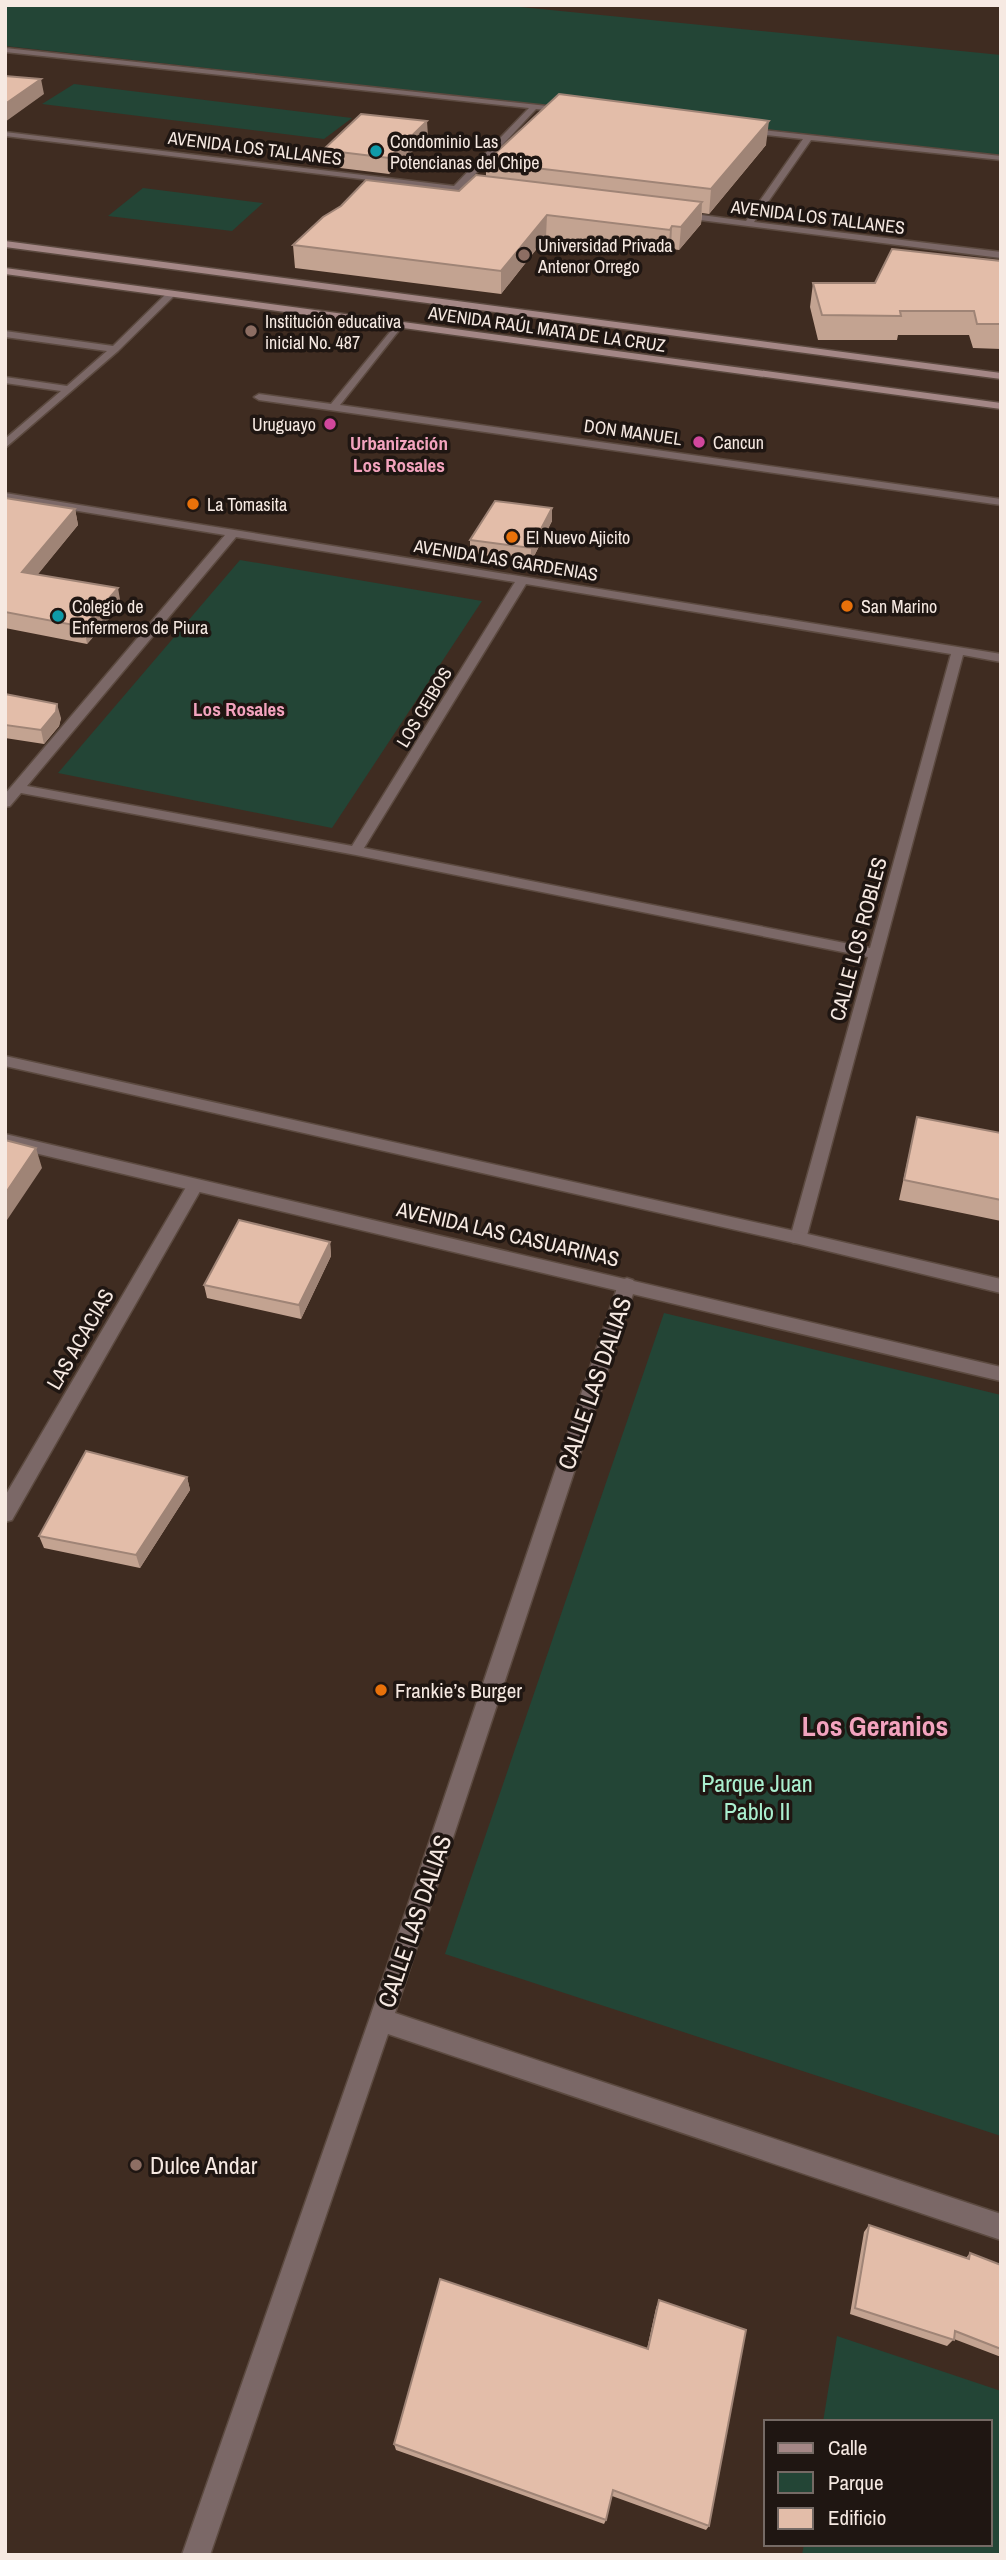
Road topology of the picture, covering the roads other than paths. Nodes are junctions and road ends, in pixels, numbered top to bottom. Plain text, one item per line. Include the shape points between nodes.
1 (7, 51) edge
2 (534, 107) junction
3 (575, 111) edge
4 (740, 130) edge
5 (5, 134) edge
6 (808, 138) junction
7 (1001, 158) edge
8 (457, 188) junction
9 (498, 193) edge
10 (665, 214) edge
11 (748, 224) junction
12 (5, 244) edge
13 (1001, 255) edge
14 (5, 271) edge
15 (172, 293) junction
16 (399, 324) junction
17 (605, 332) junction
18 (5, 334) edge
19 (115, 349) junction
20 (591, 351) junction
21 (1001, 376) edge
22 (5, 380) edge
23 (67, 389) junction
24 (259, 397) dead end
25 (1001, 406) edge
26 (334, 407) junction
27 (5, 445) edge
28 (5, 496) edge
29 (1001, 502) edge
30 (232, 534) junction
31 (522, 581) junction
32 (958, 651) junction
33 (1001, 658) edge
34 (18, 788) junction
35 (5, 803) edge
36 (356, 851) junction
37 (876, 954) junction
38 (5, 1062) edge
39 (5, 1140) edge
40 (195, 1186) junction
41 (799, 1238) junction
42 (627, 1285) junction
43 (1001, 1286) edge
44 (1001, 1374) edge
45 (5, 1514) edge
46 (381, 2020) junction
47 (1001, 2227) edge
48 (196, 2555) edge

1 - 2 street
2 - 3 street
2 - 8 street
4 - 6 street
5 - 8 street, AVENIDA LOS TALLANES
6 - 7 street
6 - 11 street
8 - 9 street, AVENIDA LOS TALLANES
10 - 11 street, AVENIDA LOS TALLANES
11 - 13 street, AVENIDA LOS TALLANES
12 - 17 main road, AVENIDA RAÚL MATA DE LA CRUZ
14 - 15 main road, AVENIDA RAÚL MATA DE LA CRUZ
15 - 16 main road, AVENIDA RAÚL MATA DE LA CRUZ
15 - 19 street
16 - 20 main road, AVENIDA RAÚL MATA DE LA CRUZ
16 - 26 street
17 - 20 main road
17 - 21 main road, AVENIDA RAÚL MATA DE LA CRUZ
18 - 19 street
19 - 23 street
20 - 25 main road, AVENIDA RAÚL MATA DE LA CRUZ
22 - 23 street
23 - 27 street
24 - 26 street, DON MANUEL
26 - 29 street, DON MANUEL
28 - 30 street, AVENIDA LAS GARDENIAS
30 - 31 street, AVENIDA LAS GARDENIAS
30 - 34 street
31 - 32 street, AVENIDA LAS GARDENIAS
31 - 36 street, LOS CEIBOS
32 - 33 street, AVENIDA LAS GARDENIAS
32 - 37 street, CALLE LOS ROBLES
34 - 35 street
34 - 36 street
36 - 37 street
37 - 41 street, CALLE LOS ROBLES
38 - 41 street
39 - 40 street, AVENIDA LAS CASUARINAS
40 - 42 street, AVENIDA LAS CASUARINAS
40 - 45 street, LAS ACACIAS
41 - 43 street
42 - 44 street, AVENIDA LAS CASUARINAS
42 - 46 street, CALLE LAS DALIAS
46 - 47 street
46 - 48 street, CALLE LAS DALIAS

